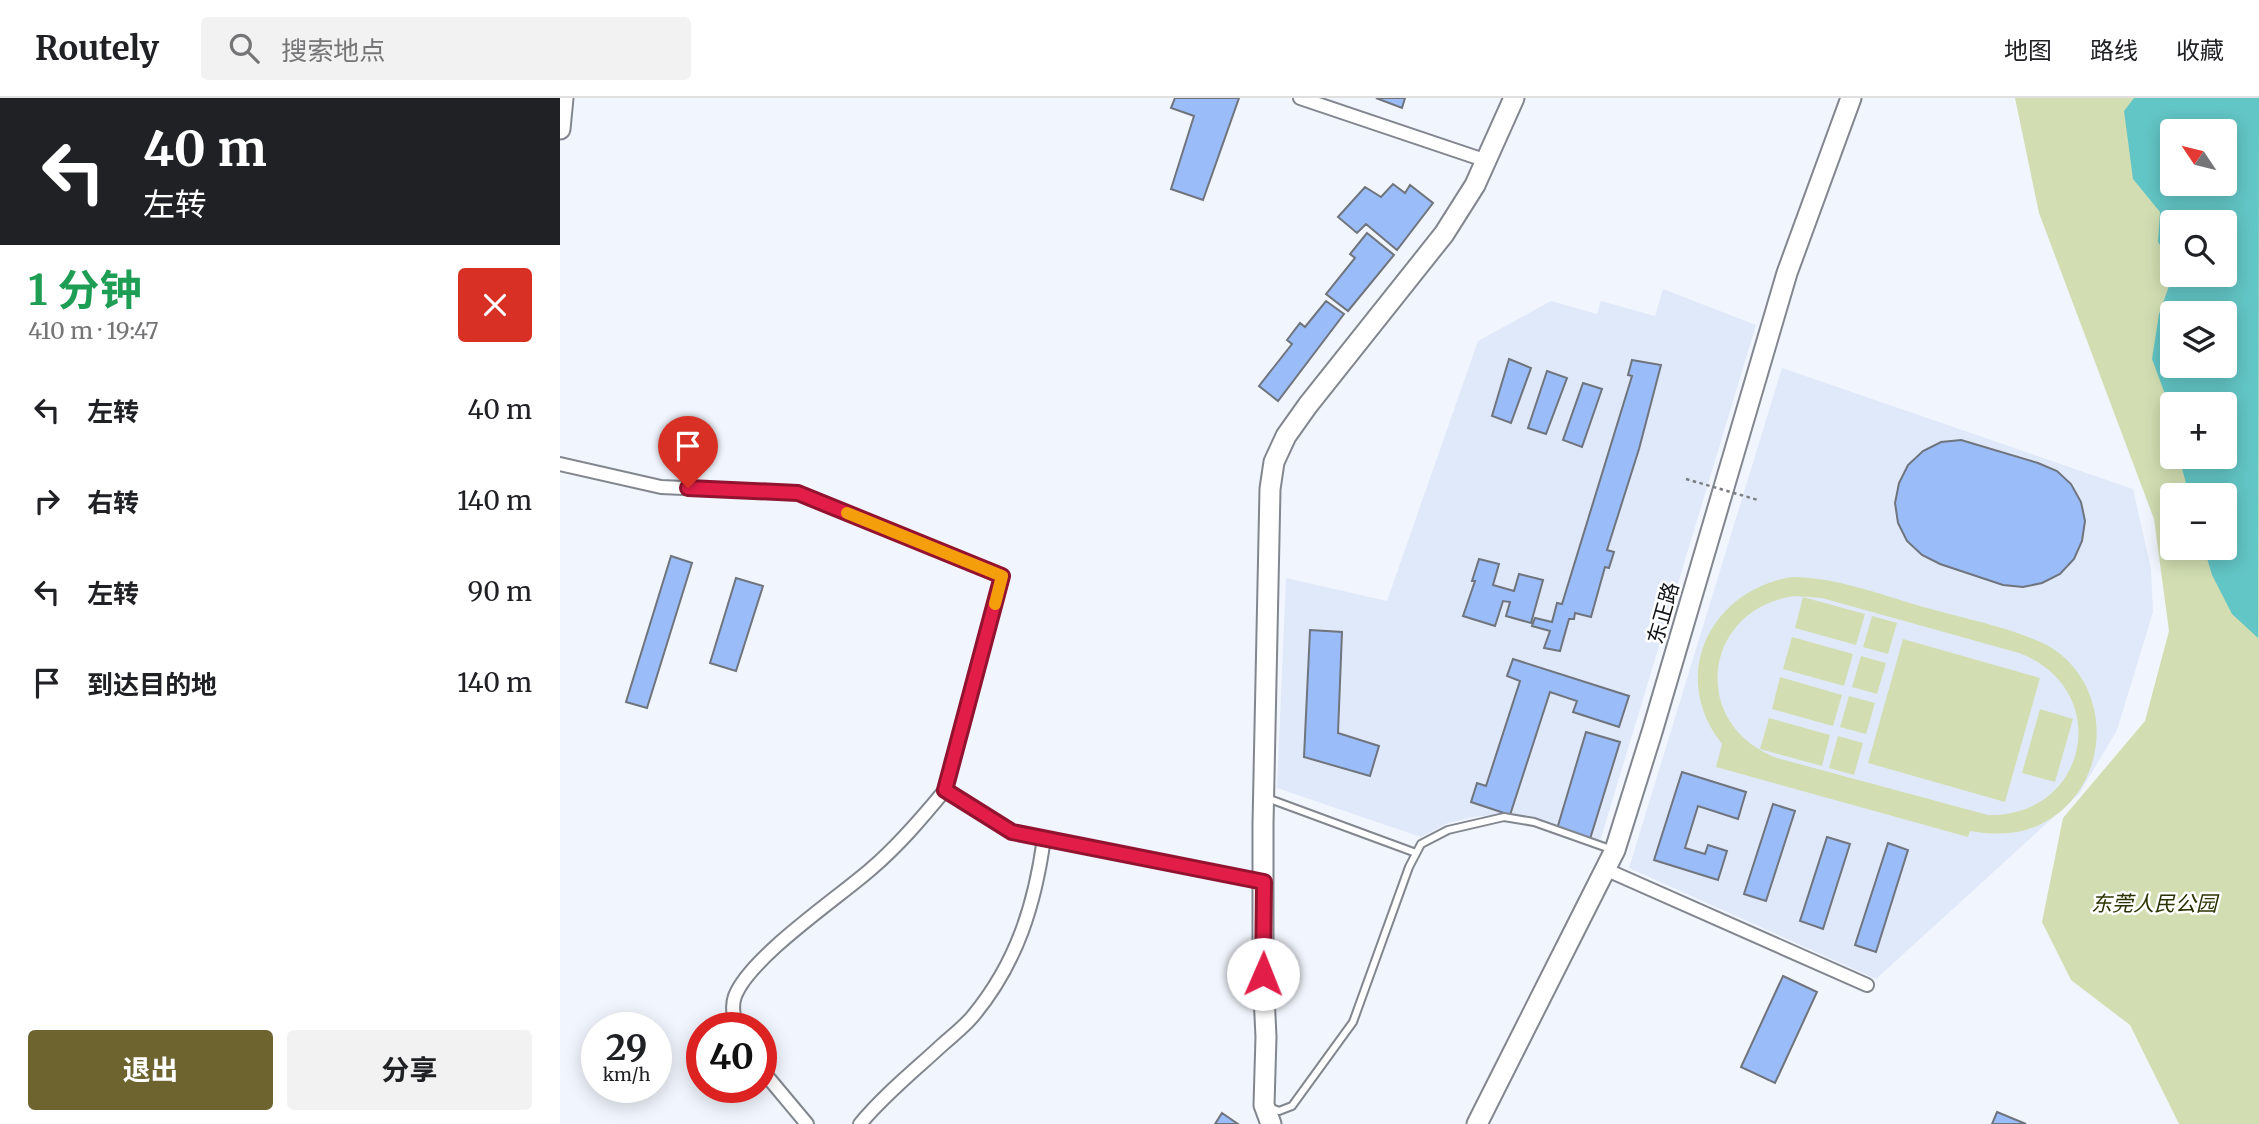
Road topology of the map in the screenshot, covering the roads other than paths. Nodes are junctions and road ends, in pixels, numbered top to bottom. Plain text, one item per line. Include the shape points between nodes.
1 (563, 98) edge
2 (1300, 98) edge
3 (1514, 98) edge
4 (1851, 98) edge
5 (560, 129) edge
6 (1487, 161) junction
7 (560, 464) edge
8 (945, 790) junction
9 (1263, 797) junction
10 (1044, 838) junction
11 (1615, 850) junction
12 (1416, 853) junction
13 (1606, 870) junction
14 (1264, 882) junction
15 (1867, 985) dead end
16 (732, 1012) edge
17 (777, 1088) edge
18 (1264, 1105) junction
19 (807, 1124) edge
20 (860, 1124) edge
21 (1271, 1124) edge
22 (1477, 1124) edge

1 - 5 street
2 - 6 street
3 - 6 street
4 - 11 street, 东正路 via 1787,273
6 - 9 street via 1444,234 1308,405 1274,462
7 - 8 street via 661,487 798,493 1002,576
8 - 10 street via 1012,832
8 - 16 street via 872,868 769,953 746,977 734,997
9 - 12 lane
9 - 14 street
10 - 14 street
10 - 20 street via 1026,926 1001,975 973,1016
11 - 12 lane via 1534,822 1504,817 1448,830 1421,844
11 - 13 street, 东正路
12 - 18 lane via 1353,1022 1292,1106 1279,1111
13 - 15 street
13 - 22 street, 东正路
14 - 18 street
17 - 19 street
18 - 21 street

